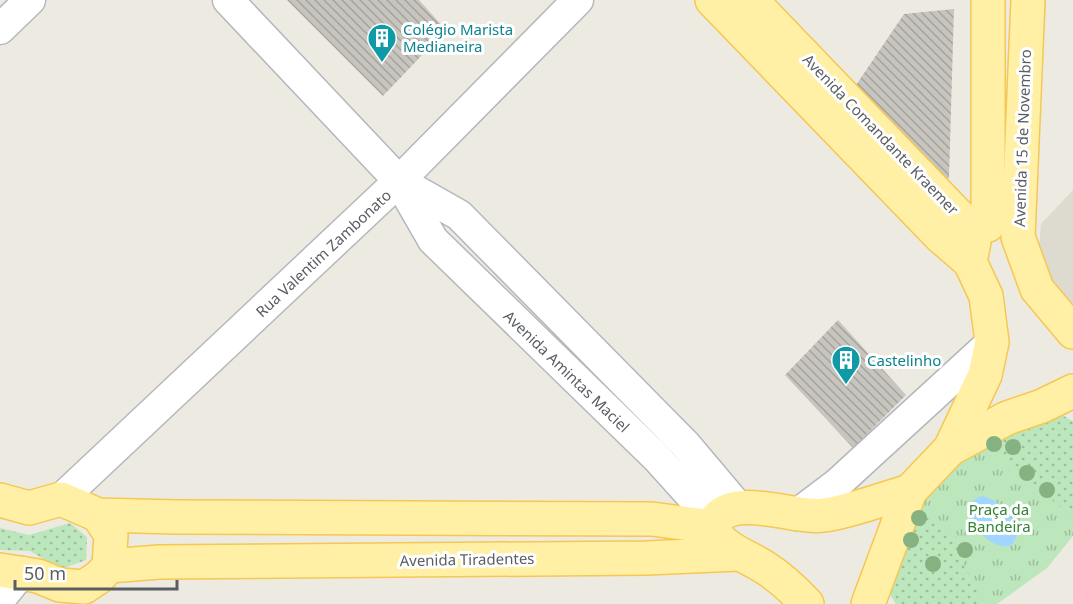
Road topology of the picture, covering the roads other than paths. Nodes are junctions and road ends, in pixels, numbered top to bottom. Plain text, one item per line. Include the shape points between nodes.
1 (30, 0) edge
2 (228, 0) edge
3 (578, 0) edge
4 (712, 0) edge
5 (751, 0) edge
6 (988, 0) edge
7 (1028, 0) edge
8 (0, 29) edge
9 (399, 181) junction
10 (988, 239) junction
11 (1073, 332) edge
12 (992, 342) junction
13 (1073, 391) edge
14 (1058, 406) edge
15 (950, 449) junction
16 (909, 491) junction
17 (61, 499) junction
18 (0, 500) edge
19 (98, 515) junction
20 (796, 515) junction
21 (722, 519) junction
22 (738, 554) junction
23 (109, 566) junction
24 (880, 571) junction
25 (20, 573) edge
26 (83, 598) edge
27 (0, 599) edge
28 (807, 604) edge
29 (868, 604) edge
30 (885, 604) edge

1 - 8 street
2 - 9 street, Avenida Amintas Maciel
3 - 9 street, Rua Valentim Zambonato
4 - 10 main road, Avenida Comandante Kraemer via 940,236
5 - 10 main road, Avenida Comandante Kraemer
6 - 10 main road, Avenida 15 de Novembro
7 - 10 main road, Avenida 15 de Novembro
9 - 17 street, Rua Valentim Zambonato
9 - 21 street, Avenida Amintas Maciel via 459,214 685,444
10 - 11 main road, Avenida 15 de Novembro
10 - 12 main road, Avenida 15 de Novembro via 986,296
12 - 15 main road, Avenida 15 de Novembro via 985,375
12 - 20 street via 837,484
13 - 14 main road
14 - 15 main road via 1006,418
15 - 16 main road
16 - 20 main road via 823,516
16 - 24 main road
17 - 18 main road via 29,508
17 - 19 main road
19 - 21 main road
19 - 23 main road via 111,535
20 - 21 main road via 767,508
21 - 22 main road, Avenida Amintas Maciel via 715,534
22 - 23 main road, Avenida Tiradentes via 159,562
22 - 28 main road via 763,567
23 - 26 main road
24 - 29 main road
24 - 30 main road
25 - 26 main road via 60,585
25 - 27 street

